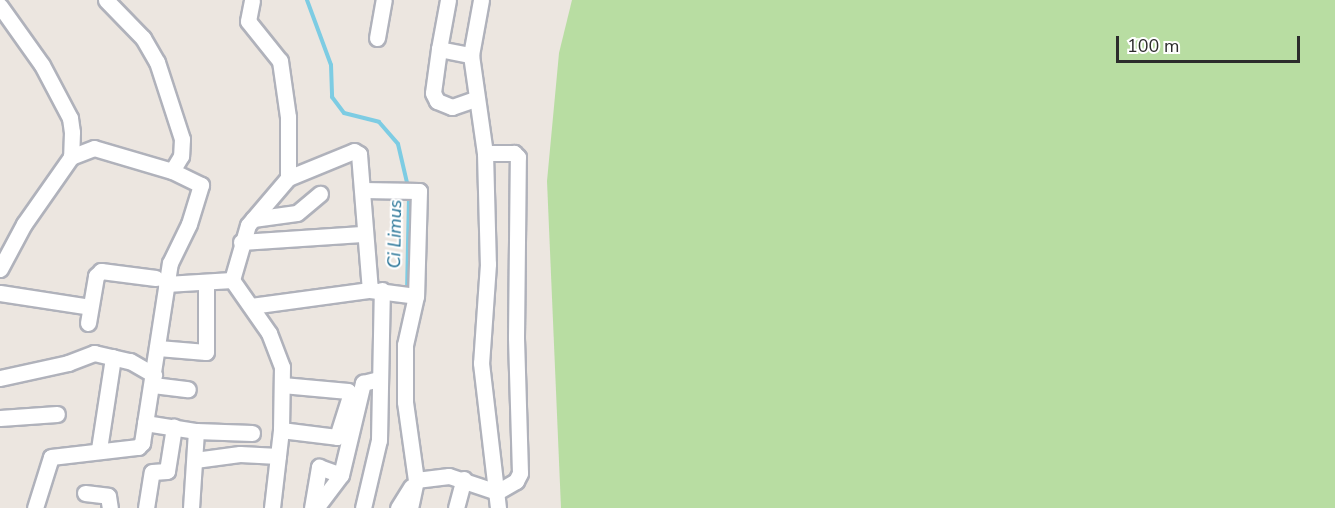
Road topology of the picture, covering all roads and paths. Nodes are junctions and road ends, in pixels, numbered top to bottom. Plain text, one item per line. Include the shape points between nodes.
1 (106, 0) edge
2 (252, 0) edge
3 (384, 0) edge
4 (448, 0) edge
5 (481, 0) edge
6 (0, 6) edge
7 (377, 38) dead end
8 (439, 49) junction
9 (471, 55) junction
10 (475, 99) junction
11 (485, 153) junction
12 (71, 157) junction
13 (172, 171) junction
14 (288, 178) junction
15 (363, 190) junction
16 (320, 194) dead end
17 (253, 219) junction
18 (362, 234) junction
19 (241, 242) junction
20 (0, 269) edge
21 (232, 280) junction
22 (161, 281) junction
23 (206, 284) junction
24 (376, 290) junction
25 (0, 293) edge
26 (416, 296) junction
27 (251, 306) junction
28 (158, 348) junction
29 (113, 357) junction
30 (0, 378) edge
31 (379, 379) junction
32 (154, 380) junction
33 (282, 385) junction
34 (188, 389) dead end
35 (57, 414) dead end
36 (0, 418) edge
37 (145, 423) junction
38 (174, 427) junction
39 (281, 430) junction
40 (196, 431) junction
41 (252, 434) dead end
42 (99, 449) junction
43 (278, 456) junction
44 (195, 460) junction
45 (341, 475) junction
46 (464, 479) junction
47 (416, 480) junction
48 (497, 492) junction
49 (85, 493) dead end
50 (35, 508) edge
51 (110, 508) edge
52 (146, 508) edge
53 (191, 508) edge
54 (272, 508) edge
55 (314, 508) edge
56 (363, 508) edge
57 (398, 508) edge
58 (410, 508) edge
59 (456, 508) edge
60 (498, 508) edge

1 - 13 street via 143,38 157,62 182,139 182,156
2 - 14 street via 248,21 280,61 288,117
3 - 7 street
4 - 8 street
5 - 9 street
6 - 12 street via 42,65 70,118
8 - 9 street
8 - 10 street via 433,93 436,101 452,107
9 - 10 street
10 - 11 street
11 - 48 street via 488,264 481,363
11 - 48 street via 514,153 518,157 516,337 520,473 516,481
12 - 13 street via 94,148
12 - 20 street via 24,224
13 - 22 street via 201,185
14 - 15 street via 357,151
14 - 17 street
15 - 18 street
15 - 26 street via 419,191
16 - 17 street via 297,213
17 - 19 street
18 - 19 street
18 - 24 street via 367,238
19 - 21 street
21 - 23 street
21 - 27 street
22 - 23 street
22 - 25 street via 101,271 96,276 89,315
22 - 28 street
23 - 28 street via 206,352
24 - 26 street
24 - 27 street
24 - 31 street
26 - 47 street via 405,345 405,402
27 - 33 street via 279,358
28 - 32 street
29 - 30 street via 87,353 68,363
29 - 32 street
29 - 42 street
31 - 45 street via 363,383
31 - 56 street via 379,440
32 - 34 street
32 - 37 street
33 - 39 street
33 - 39 street via 348,391 350,396 335,438
35 - 36 street
37 - 38 street
37 - 42 street via 138,447
38 - 40 street
38 - 52 street via 167,471 152,472
39 - 43 street
40 - 41 street
40 - 44 street
42 - 50 street via 51,457
43 - 44 street via 240,454
43 - 54 street
44 - 53 street
45 - 55 street
45 - 55 street via 319,467
46 - 47 street via 449,476
46 - 48 street
46 - 59 street
47 - 57 street
47 - 58 street
48 - 60 street
49 - 51 street via 110,497

